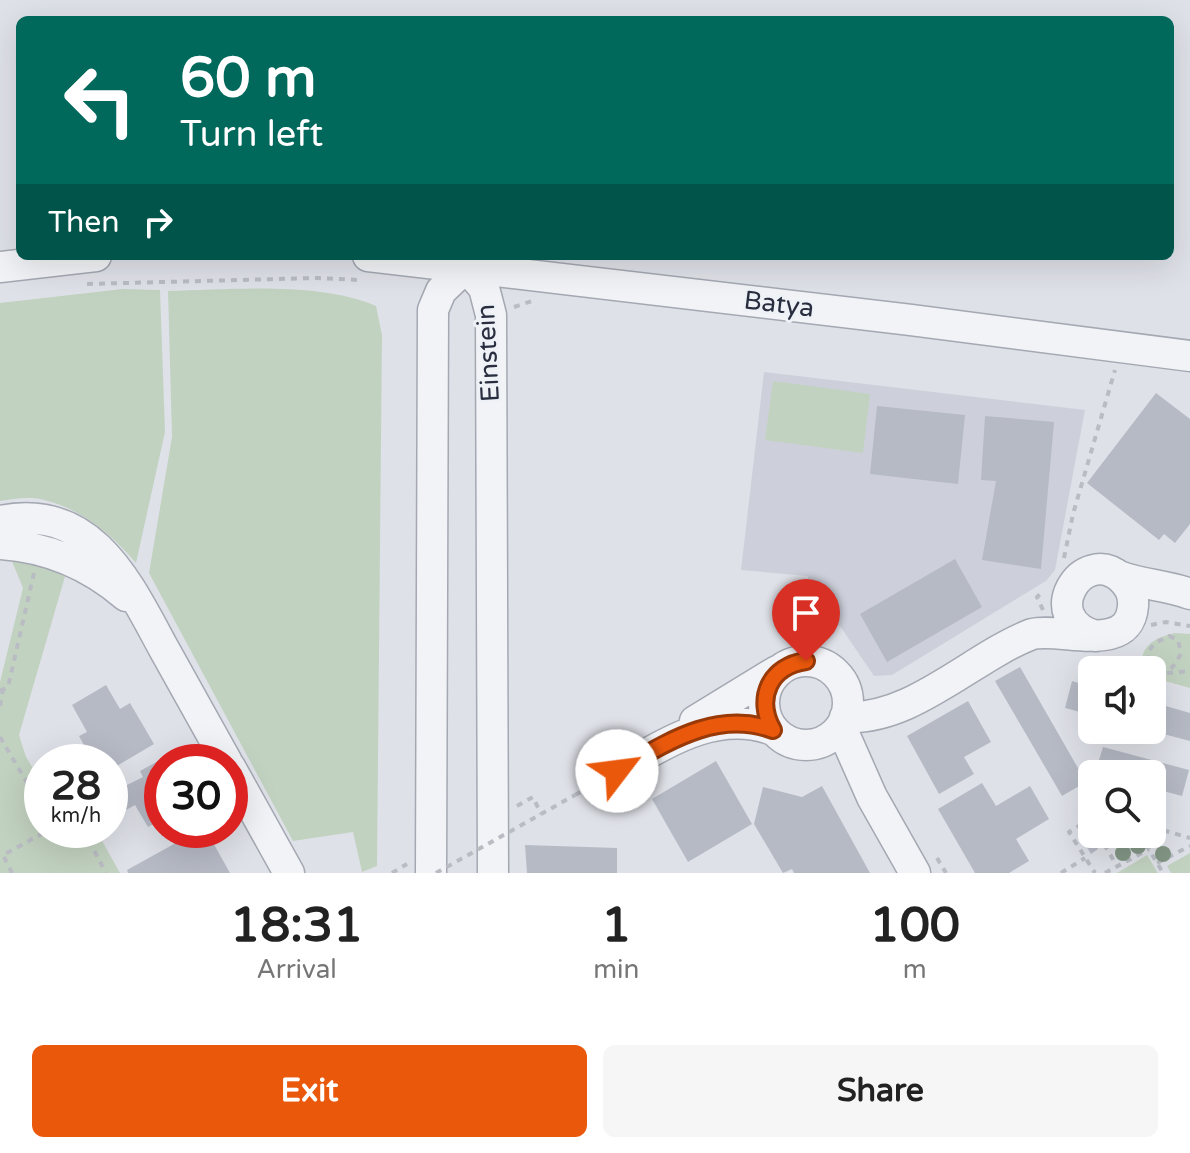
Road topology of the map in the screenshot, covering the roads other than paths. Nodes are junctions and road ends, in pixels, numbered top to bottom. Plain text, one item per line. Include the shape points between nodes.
1 (61, 260) edge
2 (0, 267) edge
3 (466, 267) junction
4 (365, 268) edge
5 (1190, 356) edge
6 (0, 521) edge
7 (0, 544) edge
8 (1119, 576) junction
9 (1068, 596) junction
10 (1190, 597) edge
11 (145, 613) junction
12 (1131, 615) junction
13 (1096, 636) junction
14 (783, 668) junction
15 (838, 676) junction
16 (835, 729) junction
17 (773, 730) junction
18 (218, 744) edge
19 (665, 744) junction
20 (617, 771) dead end
21 (248, 799) edge
22 (289, 873) edge
23 (433, 873) edge
24 (493, 873) edge
25 (915, 873) edge

1 - 2 street
3 - 4 street, Batya
3 - 5 street, Batya
3 - 23 street, Einstein via 441,291 433,310
3 - 24 street, Einstein via 484,288 491,315
6 - 11 street via 54,521 85,538 120,571
7 - 11 street via 40,550 92,571
8 - 9 street via 1088,572
8 - 10 street
8 - 12 street via 1132,593
9 - 13 street via 1070,618
9 - 15 street via 1038,620 905,692 869,693
10 - 12 street
11 - 18 street
12 - 13 street via 1117,631
13 - 16 street via 1032,634 914,700
14 - 15 street via 818,663
14 - 17 street via 765,697
14 - 19 street
15 - 16 street via 846,692
16 - 17 street via 800,745
16 - 25 street
17 - 19 street via 755,723 724,722
19 - 20 street
21 - 22 street

